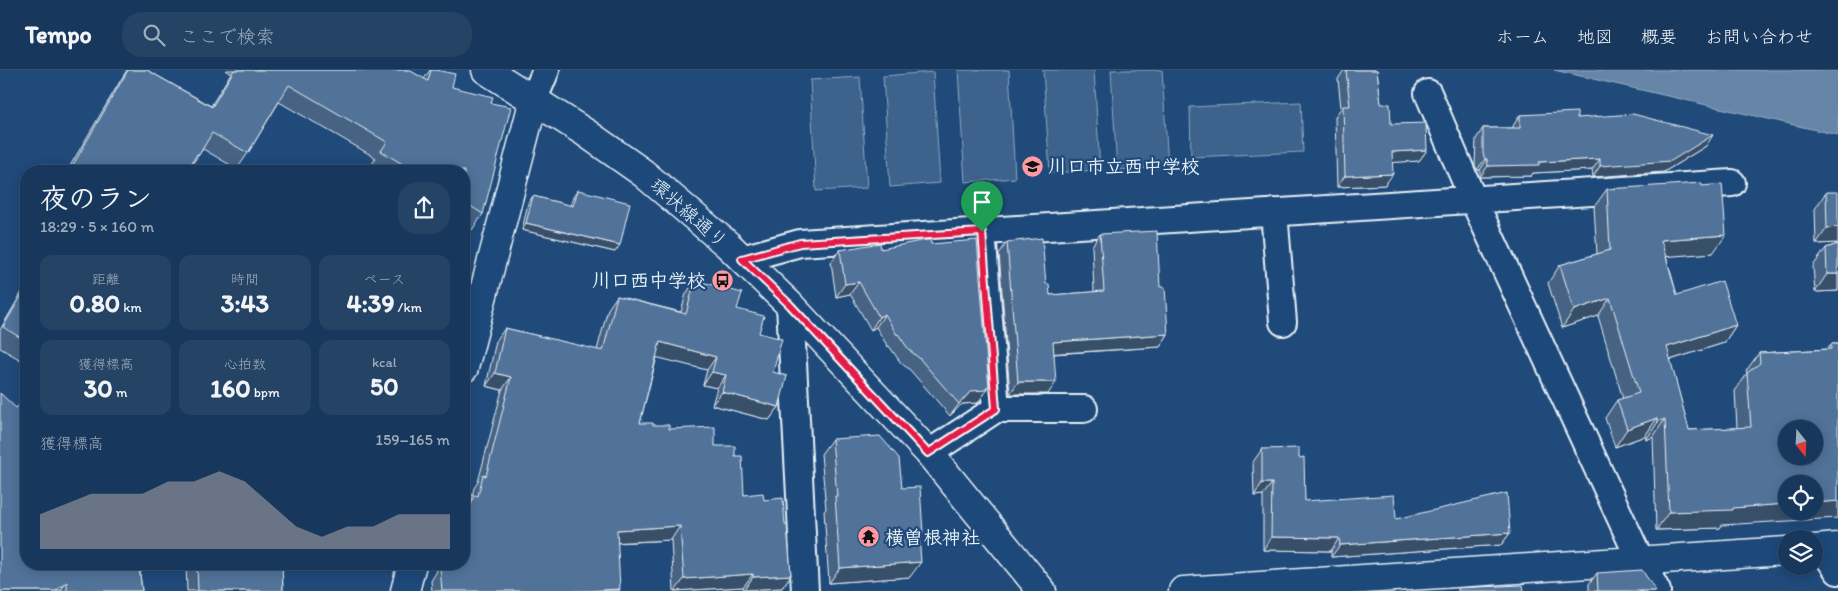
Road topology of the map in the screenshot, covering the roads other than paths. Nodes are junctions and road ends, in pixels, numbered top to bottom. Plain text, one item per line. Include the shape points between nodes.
1 (486, 70) edge
2 (546, 70) edge
3 (1428, 94) dead end
4 (534, 99) junction
5 (1732, 183) dead end
6 (1474, 199) junction
7 (1274, 212) junction
8 (982, 232) junction
9 (742, 259) junction
10 (790, 305) junction
11 (1283, 322) dead end
12 (470, 345) edge
13 (996, 409) junction
14 (1084, 409) dead end
15 (928, 453) junction
16 (1825, 548) edge
17 (1778, 551) edge
18 (1640, 560) junction
19 (410, 570) edge
20 (1838, 571) edge
21 (405, 591) edge
22 (805, 591) edge
23 (1042, 591) edge
24 (1183, 591) edge
25 (1657, 591) edge

1 - 4 street, 環状線通り
2 - 4 street
3 - 6 street
4 - 9 street, 環状線通り via 643,173
4 - 12 street
5 - 6 street
6 - 7 street
6 - 18 street
7 - 8 street
7 - 11 street
8 - 9 street via 800,243
8 - 13 street
9 - 10 street, 環状線通り
10 - 15 street, 環状線通り
10 - 22 street
13 - 14 street
13 - 15 street
15 - 23 street, 環状線通り
16 - 20 street
17 - 18 street
18 - 24 street
18 - 25 street
19 - 21 street

